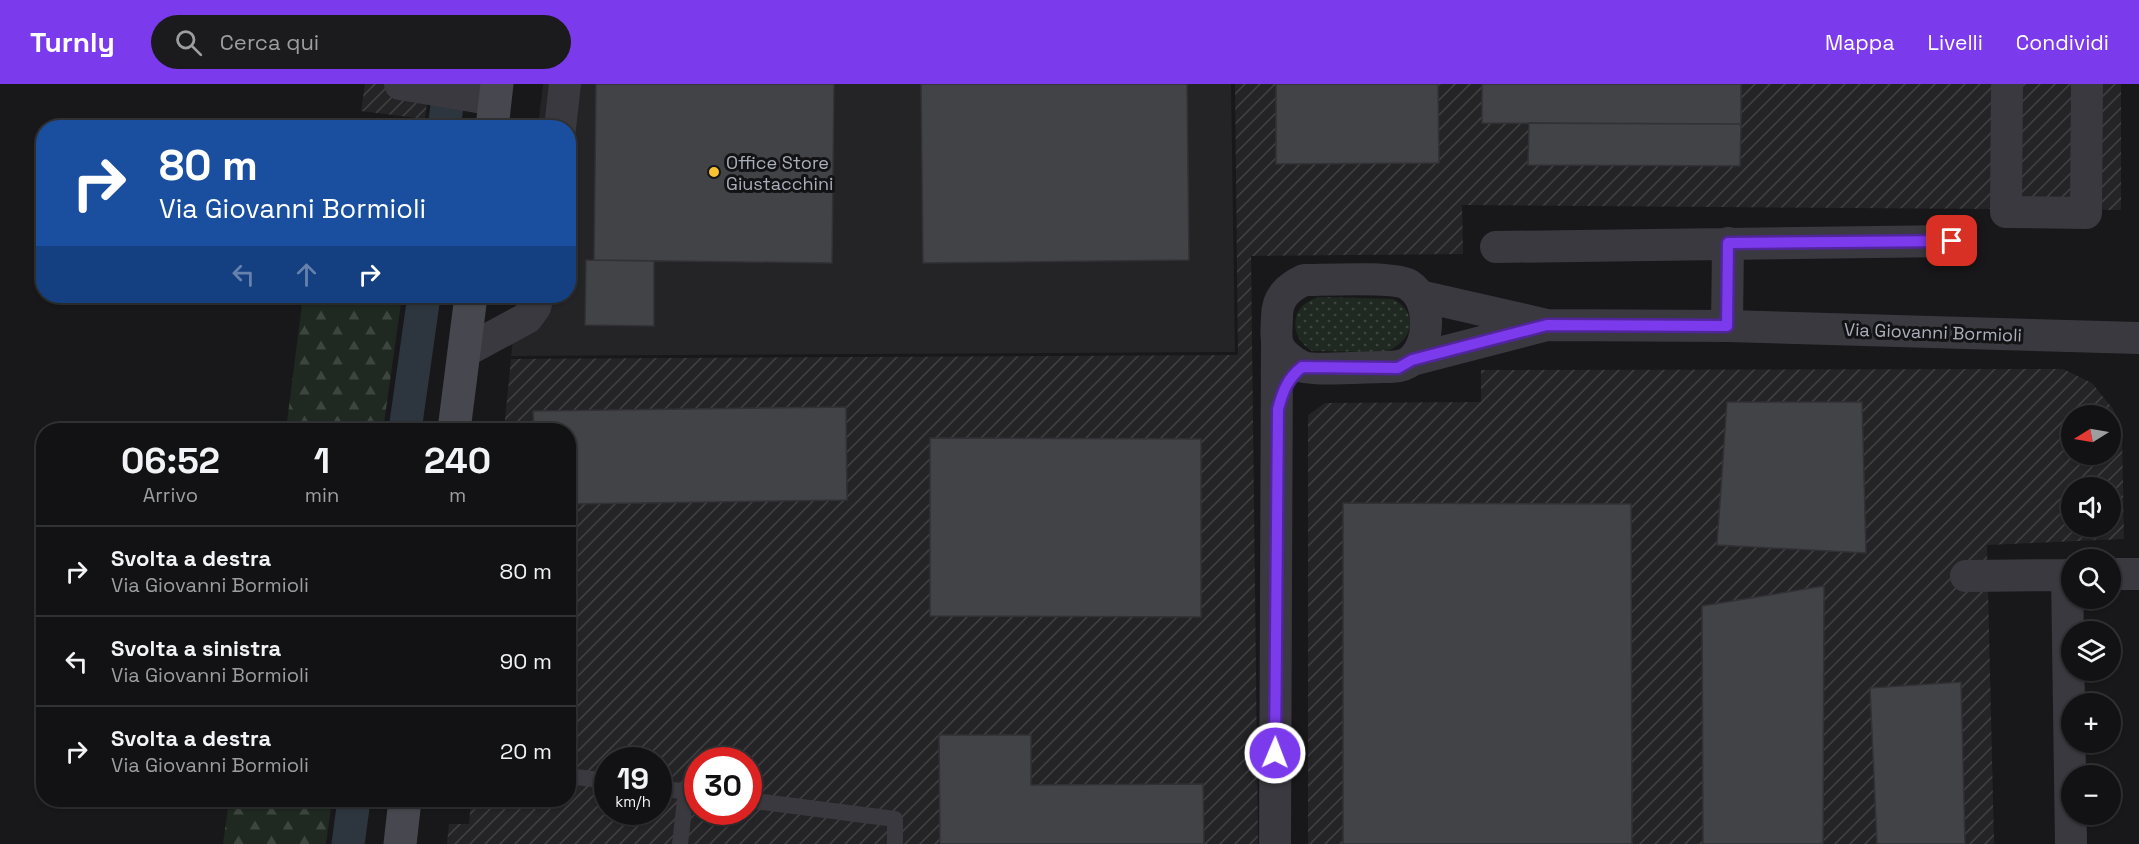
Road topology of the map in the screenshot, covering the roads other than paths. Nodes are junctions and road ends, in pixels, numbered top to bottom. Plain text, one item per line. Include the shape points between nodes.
1 (565, 84) edge
2 (2007, 84) edge
3 (2087, 84) edge
4 (406, 85) edge
5 (494, 104) edge
6 (561, 120) edge
7 (1952, 241) dead end
8 (1728, 243) junction
9 (1496, 247) dead end
10 (1420, 296) junction
11 (470, 303) edge
12 (536, 303) edge
13 (1547, 325) junction
14 (1727, 326) junction
15 (2139, 338) edge
16 (1277, 343) junction
17 (464, 352) junction
18 (1412, 360) junction
19 (1302, 367) junction
20 (1278, 409) junction
21 (455, 423) edge
22 (2121, 574) edge
23 (2139, 574) edge
24 (2061, 575) edge
25 (1966, 576) dead end
26 (2069, 609) edge
27 (576, 777) edge
28 (594, 779) edge
29 (762, 802) edge
30 (404, 807) edge
31 (684, 825) edge
32 (400, 844) edge
33 (680, 844) edge
34 (895, 844) edge
35 (1275, 844) edge
36 (2071, 844) edge

1 - 6 street
2 - 3 street via 2006,212 2075,213 2086,213
4 - 5 street via 462,94
7 - 8 street
8 - 9 street
8 - 14 street
10 - 13 street, Via Giovanni Bormioli
10 - 16 street, Via Giovanni Bormioli via 1408,284 1392,280 1304,280 1282,295 1277,307
10 - 18 street via 1426,317 1423,342
11 - 17 main road
12 - 17 street via 527,318
13 - 14 street, Via Giovanni Bormioli
13 - 18 street, Via Giovanni Bormioli
14 - 15 street, Via Giovanni Bormioli
16 - 19 street via 1287,358
16 - 20 street, Via Giovanni Bormioli
17 - 21 main road
18 - 19 street, Via Giovanni Bormioli via 1398,368
19 - 20 street, Via Giovanni Bormioli via 1283,389
20 - 35 street, Via Giovanni Bormioli
22 - 23 street
24 - 25 street
26 - 36 street
27 - 28 lane
29 - 34 lane via 895,819
30 - 32 main road
31 - 33 lane

